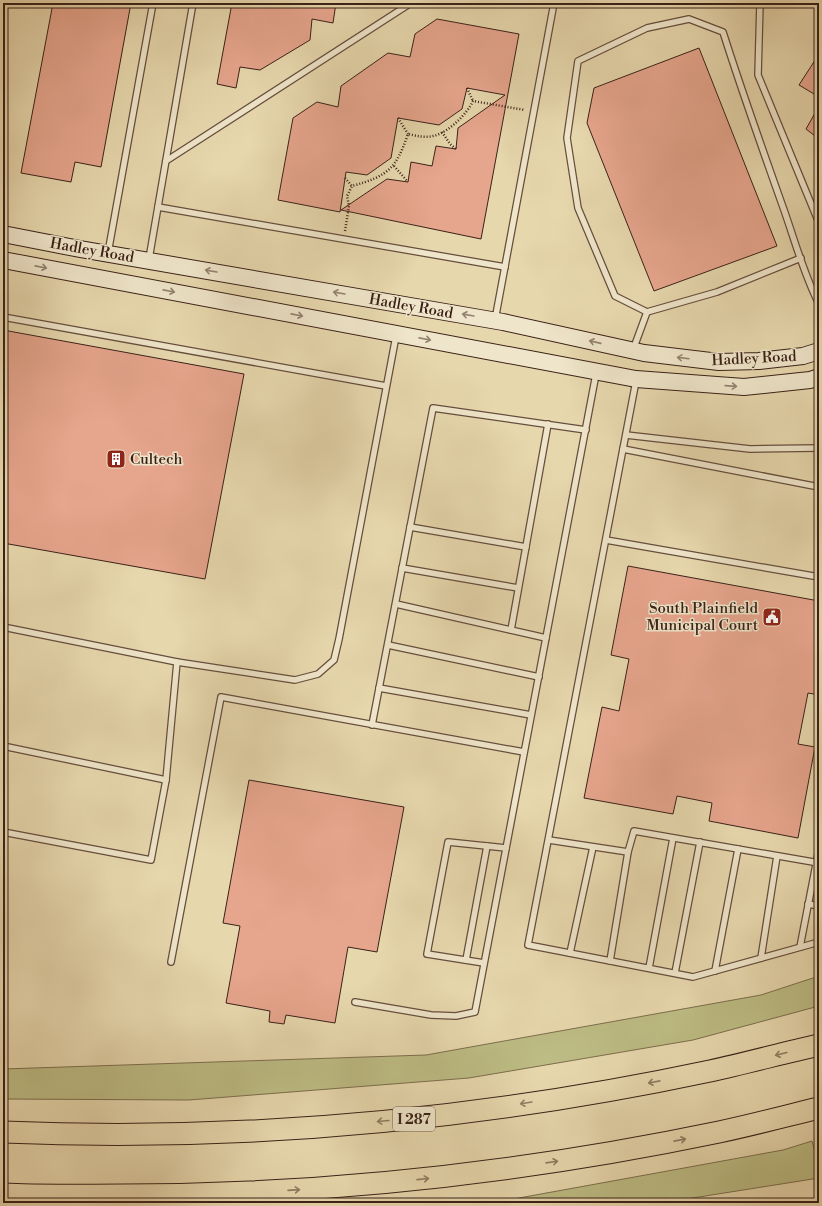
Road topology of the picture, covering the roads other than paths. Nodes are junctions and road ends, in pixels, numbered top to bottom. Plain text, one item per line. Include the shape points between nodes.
1 (153, 3) edge
2 (193, 3) edge
3 (411, 3) edge
4 (554, 3) edge
5 (760, 3) edge
6 (166, 161) junction
7 (158, 208) junction
8 (819, 223) edge
9 (3, 234) edge
10 (108, 254) junction
11 (801, 258) junction
12 (3, 260) edge
13 (149, 261) junction
14 (505, 267) junction
15 (819, 304) edge
16 (647, 312) junction
17 (3, 317) edge
18 (495, 320) junction
19 (396, 334) junction
20 (819, 351) edge
21 (639, 352) junction
22 (597, 371) junction
23 (819, 377) edge
24 (636, 379) junction
25 (386, 386) junction
26 (548, 424) junction
27 (586, 430) junction
28 (626, 435) junction
29 (819, 448) edge
30 (623, 449) junction
31 (819, 487) edge
32 (410, 527) junction
33 (606, 540) junction
34 (526, 547) junction
35 (402, 568) junction
36 (819, 578) edge
37 (518, 588) junction
38 (396, 604) junction
39 (3, 627) edge
40 (511, 630) junction
41 (546, 638) junction
42 (388, 645) junction
43 (177, 662) junction
44 (538, 677) junction
45 (380, 688) junction
46 (531, 715) junction
47 (372, 725) junction
48 (3, 746) edge
49 (524, 752) junction
50 (166, 780) junction
51 (3, 832) edge
52 (673, 838) junction
53 (548, 840) junction
54 (700, 842) junction
55 (487, 846) junction
56 (593, 847) junction
57 (506, 848) junction
58 (738, 849) junction
59 (819, 849) edge
60 (628, 852) junction
61 (777, 856) junction
62 (818, 863) edge
63 (808, 904) junction
64 (819, 906) edge
65 (819, 942) edge
66 (800, 947) junction
67 (570, 953) junction
68 (761, 958) junction
69 (466, 960) junction
70 (610, 961) junction
71 (171, 962) dead end
72 (484, 963) junction
73 (649, 968) junction
74 (715, 971) junction
75 (675, 973) junction
76 (355, 1002) dead end
77 (819, 1044) edge
78 (819, 1108) edge
79 (3, 1132) edge
80 (3, 1194) edge

1 - 10 lane
2 - 6 lane
3 - 6 lane
4 - 14 lane
5 - 8 lane via 758,75
6 - 7 lane
7 - 13 lane
7 - 14 lane
9 - 10 main road, Hadley Road
10 - 13 main road, Hadley Road
11 - 15 lane
11 - 16 lane via 717,292
11 - 16 lane via 723,32 688,19 647,28 578,61 567,138 578,208 614,296
12 -> 19 main road, Hadley Road
18 -> 13 main road, Hadley Road
14 - 18 lane
16 - 21 lane
17 - 25 lane
21 -> 18 main road, Hadley Road
19 -> 22 main road, Hadley Road
19 - 25 lane
20 -> 21 main road, Hadley Road via 803,356 759,361 719,362
21 - 24 main road
22 - 24 main road, Hadley Road
22 - 27 lane
24 -> 23 main road, Hadley Road via 744,387
24 - 28 lane
25 - 43 lane via 334,660 318,674 295,680
26 - 27 lane
26 - 32 lane via 433,408
26 - 34 lane
27 - 41 lane
28 - 29 lane via 750,449
28 - 30 lane
30 - 31 lane
30 - 33 lane
32 - 34 lane
32 - 35 lane
33 - 36 lane
33 - 53 lane
34 - 37 lane
35 - 37 lane
35 - 38 lane
37 - 40 lane
38 - 40 lane
38 - 42 lane
39 - 43 lane
40 - 41 lane
41 - 44 lane
42 - 44 lane
42 - 45 lane
43 - 50 lane
44 - 46 lane
45 - 46 lane
45 - 47 lane
46 - 49 lane
47 - 49 lane
47 - 71 lane via 221,697
48 - 50 lane
49 - 57 lane
50 - 51 lane via 151,860
52 - 54 lane
52 - 60 lane via 634,831
52 - 73 lane
53 - 56 lane
53 - 67 lane via 528,945
54 - 58 lane
54 - 75 lane
55 - 57 lane
55 - 69 lane
55 - 69 lane via 448,842 427,954
56 - 60 lane
56 - 67 lane
57 - 72 lane
58 - 61 lane
58 - 74 lane
59 - 62 lane
60 - 70 lane
61 - 62 lane
61 - 68 lane
62 - 63 lane
63 - 64 lane
63 - 66 lane
65 - 66 lane
66 - 68 lane
67 - 70 lane
68 - 74 lane
69 - 72 lane
70 - 73 lane
72 - 76 lane via 475,1012 456,1016 431,1014
73 - 75 lane
74 - 75 lane via 693,977
77 -> 79 highway, I 287 via 711,1071 610,1090 416,1118 308,1128 210,1133 111,1135
80 -> 78 highway via 191,1195 331,1188 469,1174 608,1153 720,1132

